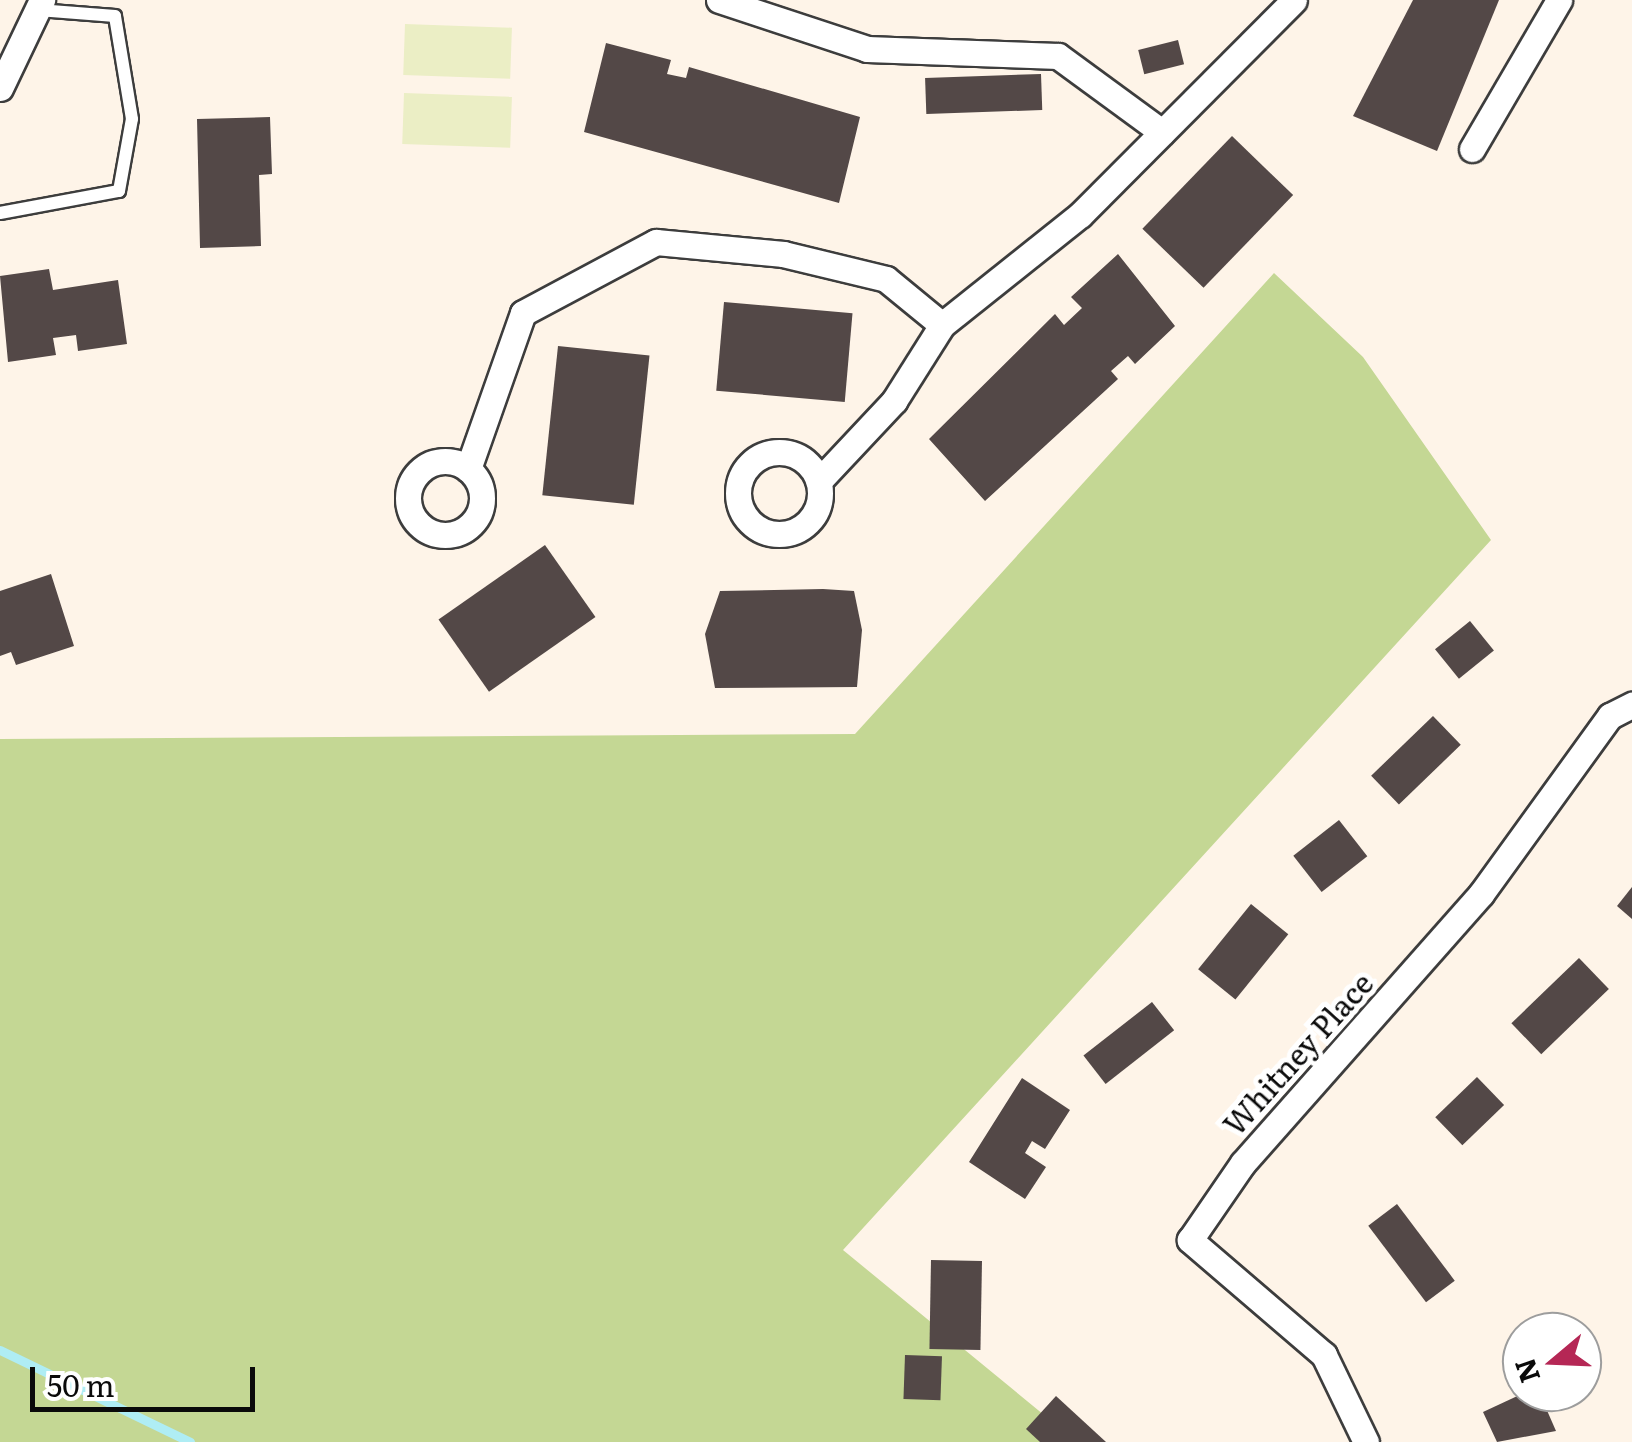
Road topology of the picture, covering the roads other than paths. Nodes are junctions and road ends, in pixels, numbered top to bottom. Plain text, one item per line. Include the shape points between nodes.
1 (719, 0) edge
2 (1294, 0) edge
3 (1559, 0) edge
4 (40, 5) edge
5 (0, 88) edge
6 (1162, 132) junction
7 (1472, 149) dead end
8 (0, 213) edge
9 (942, 325) junction
10 (468, 469) dead end
11 (819, 481) dead end
12 (1632, 706) edge
13 (1366, 1442) edge

1 - 6 street via 867,49 1058,56
2 - 6 street
3 - 7 street
4 - 5 street
4 - 8 lane via 115,16 132,120 119,190
6 - 9 street via 1080,215
9 - 10 street via 886,279 783,254 656,242 523,313
9 - 11 street via 894,401
12 - 13 street, Whitney Place via 1610,716 1481,894 1243,1163 1190,1240 1324,1355

